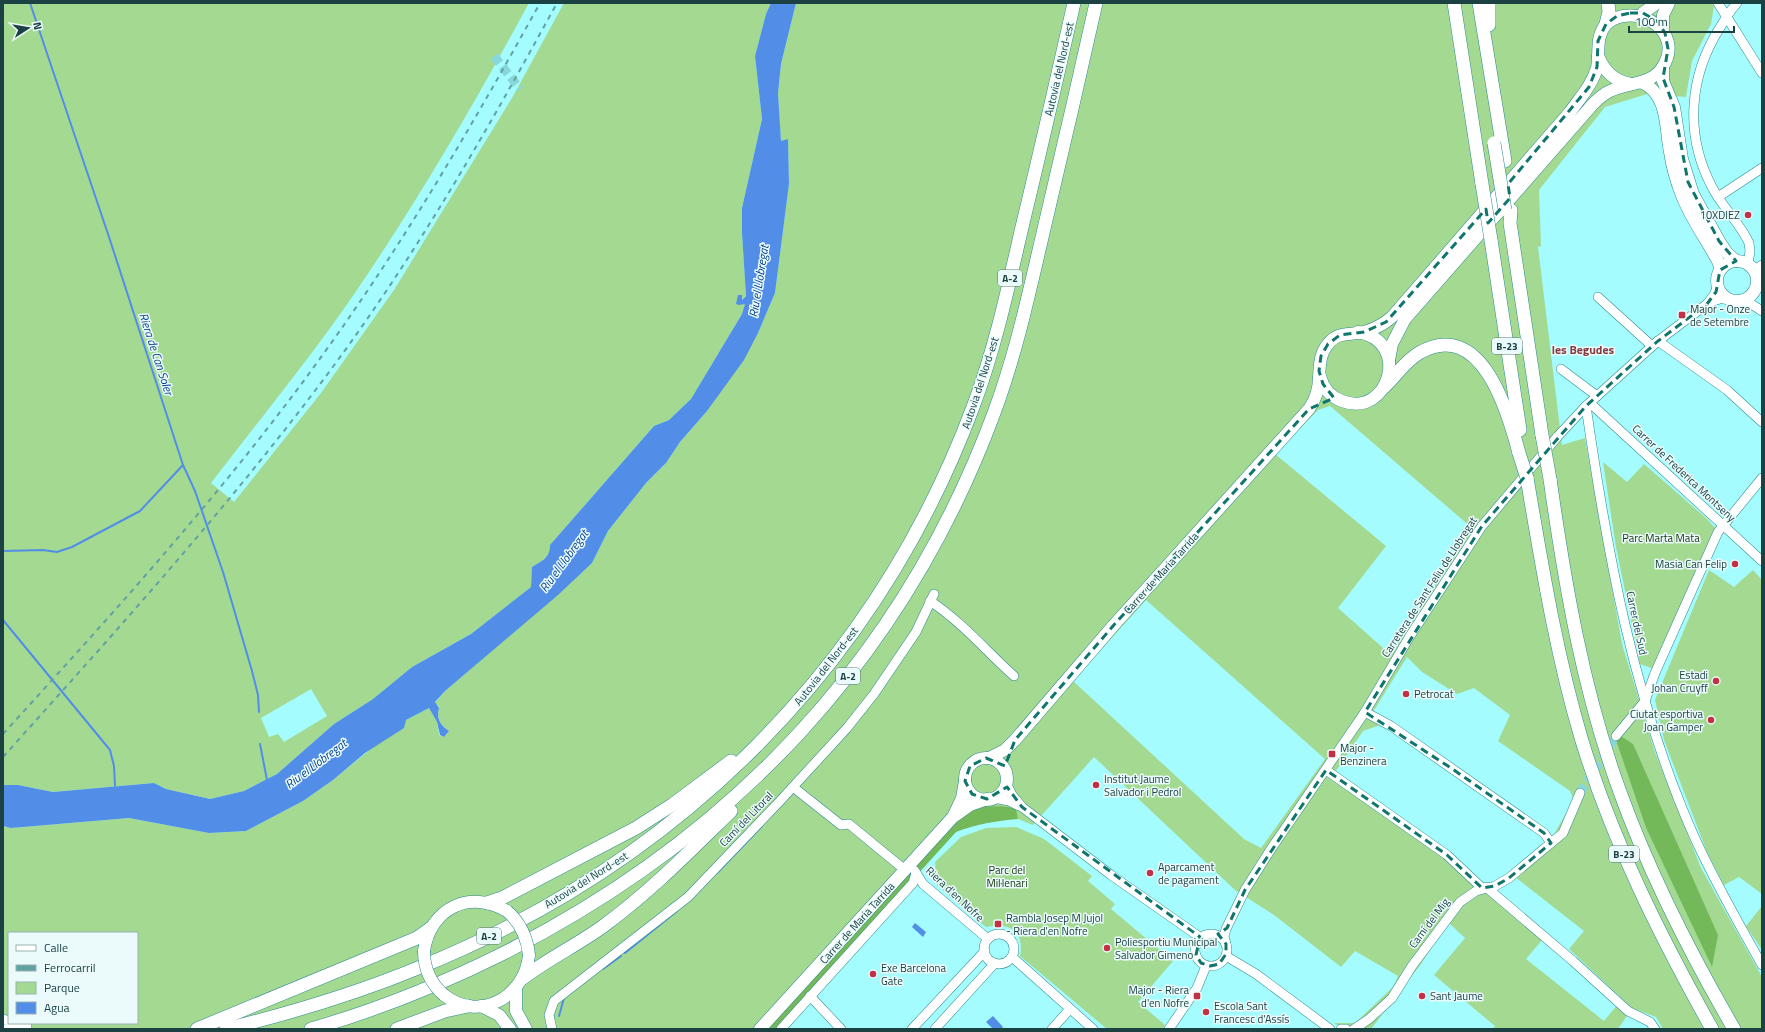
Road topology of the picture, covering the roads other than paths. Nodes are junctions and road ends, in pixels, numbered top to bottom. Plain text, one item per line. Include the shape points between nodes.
1 (1074, 3) edge
2 (1096, 3) edge
3 (1451, 3) edge
4 (1454, 3) edge
5 (1472, 3) edge
6 (1479, 3) edge
7 (1489, 3) edge
8 (1608, 3) edge
9 (1657, 3) edge
10 (1670, 3) edge
11 (1718, 3) edge
12 (1737, 3) edge
13 (1643, 13) junction
14 (1727, 17) junction
15 (1606, 24) junction
16 (1662, 28) junction
17 (1459, 30) junction
18 (1598, 56) junction
19 (1663, 67) junction
20 (1762, 73) edge
21 (1636, 83) junction
22 (1498, 141) junction
23 (1762, 168) edge
24 (1718, 197) junction
25 (1509, 215) junction
26 (1750, 265) edge
27 (1720, 270) junction
28 (1718, 286) junction
29 (1756, 295) edge
30 (1598, 297) dead end
31 (1725, 297) junction
32 (1707, 304) junction
33 (1762, 311) edge
34 (1358, 332) junction
35 (1655, 344) junction
36 (1389, 360) junction
37 (1561, 369) dead end
38 (1320, 375) junction
39 (1384, 387) junction
40 (1338, 399) junction
41 (1591, 402) junction
42 (1308, 409) junction
43 (1762, 422) edge
44 (1521, 452) junction
45 (1762, 478) edge
46 (1723, 525) junction
47 (1762, 561) edge
48 (1014, 676) dead end
49 (1653, 678) junction
50 (1638, 680) junction
51 (1645, 702) junction
52 (1365, 712) junction
53 (776, 727) junction
54 (1616, 736) tunnel mouth
55 (1015, 740) junction
56 (790, 744) junction
57 (989, 758) junction
58 (1326, 770) junction
59 (1006, 778) junction
60 (965, 781) junction
61 (793, 787) junction
62 (1580, 793) tunnel mouth
63 (990, 799) junction
64 (1022, 807) junction
65 (953, 817) junction
66 (1551, 842) junction
67 (910, 869) junction
68 (918, 884) junction
69 (1484, 888) junction
70 (487, 903) junction
71 (431, 928) junction
72 (1226, 929) junction
73 (1213, 935) junction
74 (1201, 938) junction
75 (988, 940) junction
76 (1226, 944) junction
77 (985, 951) junction
78 (1226, 956) junction
79 (1012, 957) junction
80 (995, 963) junction
81 (1762, 965) edge
82 (1206, 966) junction
83 (519, 983) junction
84 (810, 996) junction
85 (468, 1006) junction
86 (481, 1006) junction
87 (1070, 1010) junction
88 (17, 1024) edge
89 (28, 1028) edge
90 (939, 1028) edge
91 (4, 1029) edge
92 (197, 1029) edge
93 (226, 1029) edge
94 (311, 1029) edge
95 (397, 1029) edge
96 (510, 1029) edge
97 (526, 1029) edge
98 (552, 1029) edge
99 (760, 1029) edge
100 (781, 1029) edge
101 (841, 1029) edge
102 (912, 1029) edge
103 (1052, 1029) edge
104 (1093, 1029) edge
105 (1169, 1029) edge
106 (1330, 1029) edge
107 (1341, 1029) edge
108 (1346, 1029) edge
109 (1354, 1029) edge
110 (1655, 1029) edge
111 (1712, 1029) edge
112 (1734, 1029) edge

1 - 53 highway, Autovia del Nord-est / A-2 via 1001,316 961,439 932,503 879,595 832,662
2 - 56 highway, Autovia del Nord-est / A-2 via 1019,333 996,410 976,459 947,522 893,614 840,686
3 - 17 highway
4 - 17 highway, B-23
5 - 22 highway, B-23
6 - 22 highway
7 - 22 highway via 1497,86
8 - 15 highway
9 - 13 main road
10 - 16 main road via 1663,15
11 - 14 street
12 - 14 street
13 - 15 main road via 1623,14
13 - 16 main road via 1653,18
14 - 20 street
14 - 24 street via 1706,52 1694,97 1694,136 1698,154
15 - 18 main road via 1598,41
16 - 19 main road via 1668,49
17 - 44 highway, B-23, bridge
18 - 21 main road via 1602,66 1612,77
18 - 34 main road via 1597,67 1589,86 1520,170 1392,317 1379,326
19 - 21 main road via 1654,76
19 - 26 main road via 1663,81 1674,107 1682,159 1693,194 1727,253
21 - 27 main road via 1654,91 1660,101 1681,194 1720,263
21 - 36 main road via 1609,91 1600,97 1532,172 1401,324 1392,344
22 - 25 highway, B-23, bridge
22 - 25 highway via 1505,162
23 - 24 street
24 - 26 street via 1747,239
25 - 112 highway, B-23, bridge via 1564,577 1605,747 1615,779 1657,883 1695,960
26 - 27 main road via 1727,264
26 - 29 main road via 1757,278
27 - 28 main road
28 - 31 main road
28 - 32 street, Carretera de Sant Feliu de Llobregat
29 - 31 main road via 1734,301
29 - 33 street
30 - 35 street
31 - 32 street, Carretera de Sant Feliu de Llobregat
32 - 35 street, Carretera de Sant Feliu de Llobregat
34 - 36 main road via 1378,341
34 - 38 main road via 1340,335 1328,344 1320,360
35 - 41 street, Carretera de Sant Feliu de Llobregat
35 - 43 street via 1727,390
36 - 39 main road via 1389,376
37 - 41 street, Carrer de Frederica Montseny
38 - 40 main road via 1326,389
38 - 42 main road via 1316,396
39 - 40 main road via 1375,397 1364,402 1350,403
39 - 44 highway via 1411,358 1427,349 1442,346 1462,350 1478,362 1493,380
40 - 42 main road
41 - 46 street, Carrer de Frederica Montseny
41 - 50 street, Carrer del Sud via 1620,604
41 - 52 street, Carretera de Sant Feliu de Llobregat via 1549,446 1482,526
42 - 55 main road, Carrer de Maria Tarrida via 1113,626
44 - 111 highway, B-23, bridge via 1556,642 1582,740 1620,847 1645,904
45 - 46 street
46 - 47 street, Carrer de Frederica Montseny
46 - 49 street
48 - 61 street, Camí del Litoral via 932,598 916,632 874,694
49 - 50 street
49 - 51 street
50 - 51 street, Carrer del Sud
51 - 54 street
51 - 81 street, Carrer del Sud via 1667,769 1693,834
52 - 58 street, Carretera de Sant Feliu de Llobregat
52 - 66 street via 1391,726 1454,770 1544,833
53 - 70 highway via 648,820 502,898
53 - 93 highway, Autovia del Nord-est / A-2 via 714,786 653,836 619,861 542,908 497,932 418,968 315,1005
55 - 57 main road, Carrer de Maria Tarrida via 1005,750
55 - 59 main road, Carrer de Maria Tarrida via 1008,757
56 - 83 highway via 736,807 635,901 602,927
56 - 94 highway, Autovia del Nord-est / A-2 via 702,826 598,900 537,936 468,971 359,1014
57 - 59 main road via 1000,763
57 - 60 main road via 980,759 972,764
58 - 69 street via 1446,855
58 - 72 street, Carretera de Sant Feliu de Llobregat via 1256,872
59 - 63 main road via 1001,793
59 - 64 street via 1012,795
60 - 63 main road via 972,794
60 - 65 main road, Carrer de Maria Tarrida via 962,798
61 - 67 street via 841,825 849,824
61 - 98 street, Camí del Litoral via 688,897 554,1001 549,1015
62 - 66 street, Camí del Mig via 1563,833
63 - 64 street via 1009,801
63 - 65 main road, Carrer de Maria Tarrida via 970,805
64 - 74 street via 1111,875
65 - 67 main road, Carrer de Maria Tarrida
66 - 69 street, Camí del Mig via 1509,878 1495,886
67 - 68 street
67 - 99 main road, Carrer de Maria Tarrida
68 - 75 street, Riera d'en Nofre
68 - 84 street, Carrer de Maria Tarrida
69 - 109 street, Camí del Mig via 1454,908 1392,998
69 - 110 street via 1574,961 1628,1011 1650,1022
70 - 71 main road via 468,902 451,908
70 - 83 main road, bridge via 507,911 523,930 528,955 527,966
71 - 85 main road, bridge via 424,951 429,978 452,1001
71 - 92 highway via 417,938
72 - 73 street
72 - 76 street, Carretera de Sant Feliu de Llobregat
73 - 74 street
73 - 76 street via 1221,938
74 - 82 street via 1196,944 1195,953 1198,960
75 - 77 street
75 - 79 street via 998,934 1008,937 1014,948
76 - 78 street
77 - 80 street via 988,959
77 - 102 street
78 - 82 street via 1218,965
78 - 106 street via 1256,974
79 - 80 street via 1004,963
79 - 87 street
80 - 90 street
82 - 105 street via 1197,988
83 - 86 main road via 502,1000
83 - 97 main road via 516,1011
84 - 100 street, Carrer de Maria Tarrida
84 - 101 street
85 - 86 main road
85 - 95 highway via 445,1011
86 - 96 main road via 499,1015
87 - 103 street
87 - 104 street
88 - 89 street
89 - 91 street
107 - 108 street

